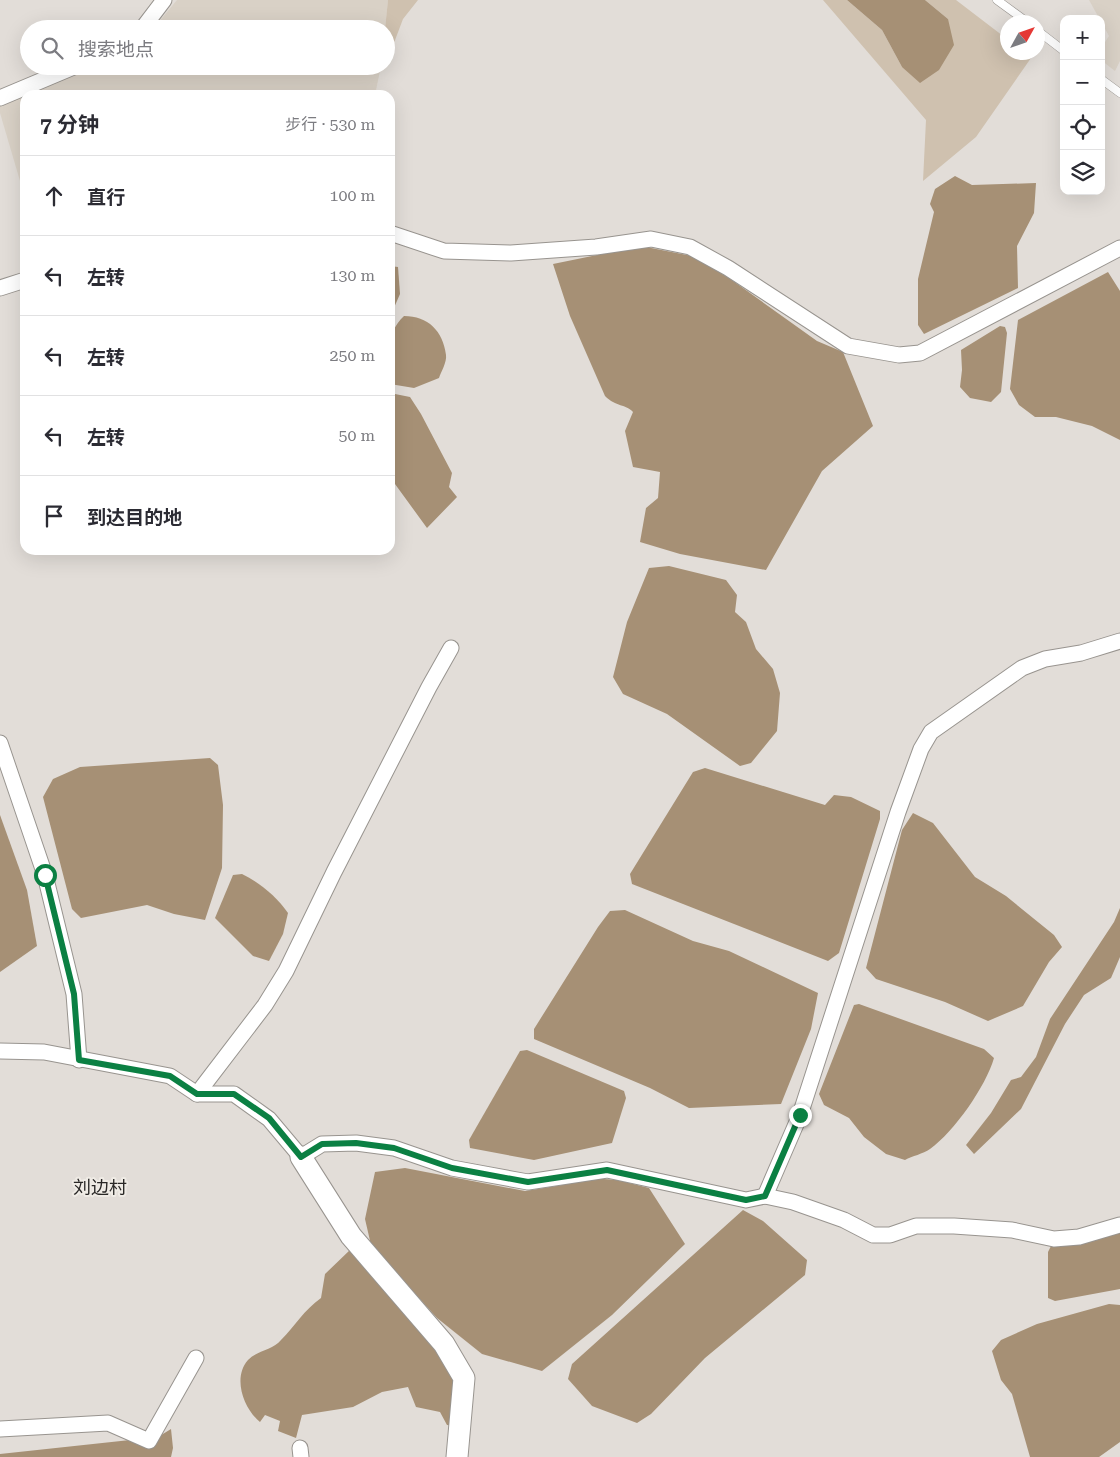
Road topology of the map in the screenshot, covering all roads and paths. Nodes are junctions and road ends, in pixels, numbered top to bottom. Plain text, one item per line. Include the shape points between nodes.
1 (164, 0) edge
2 (997, 0) edge
3 (1017, 15) edge
4 (149, 20) edge
5 (1045, 35) edge
6 (1060, 47) edge
7 (55, 75) edge
8 (1105, 82) edge
9 (1120, 93) edge
10 (0, 98) edge
11 (395, 235) edge
12 (1120, 248) edge
13 (20, 282) edge
14 (0, 288) edge
15 (1120, 641) edge
16 (451, 648) dead end
17 (0, 743) edge
18 (0, 1052) edge
19 (79, 1060) junction
20 (197, 1094) junction
21 (301, 1157) junction
22 (765, 1196) junction
23 (1120, 1225) edge
24 (196, 1358) dead end
25 (0, 1429) edge
26 (457, 1457) edge

1 - 4 street
2 - 3 lane
5 - 6 lane
7 - 10 street
8 - 9 lane
11 - 12 street via 444,251 511,253 651,239 690,247 848,346 899,355 920,353
13 - 14 street
15 - 22 street via 1081,654 1045,659 1022,668 930,732 898,812 800,1115
16 - 20 street via 334,872 286,972
17 - 19 street via 47,884 74,994
18 - 19 street via 44,1052
19 - 20 street via 170,1076
20 - 21 street via 234,1094 269,1118
21 - 22 street via 322,1144 356,1143 394,1148 452,1168 528,1182 607,1170 746,1200
21 - 26 street via 351,1236 444,1344 464,1378
22 - 23 street via 844,1220 873,1235 890,1235 916,1226 954,1226 1012,1230 1054,1239 1079,1237
24 - 25 street via 149,1441 108,1422

